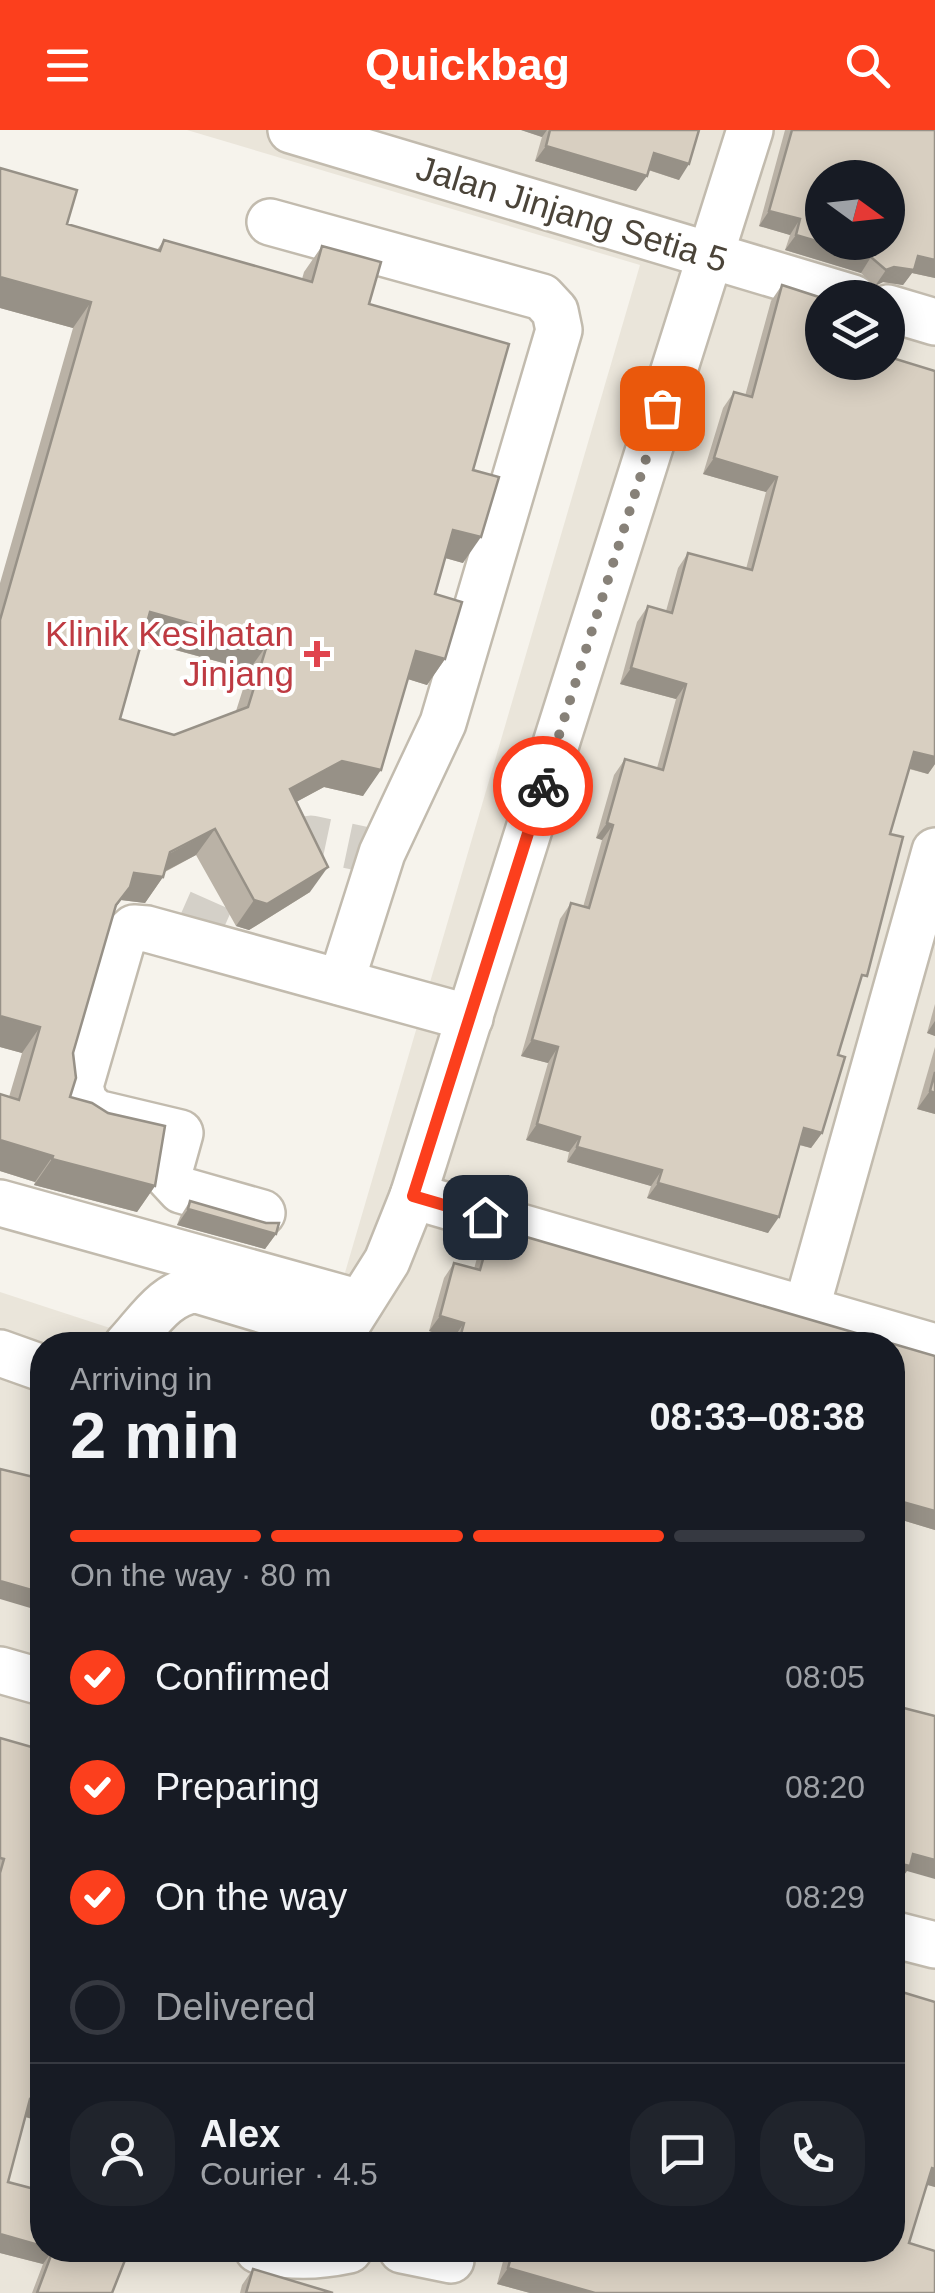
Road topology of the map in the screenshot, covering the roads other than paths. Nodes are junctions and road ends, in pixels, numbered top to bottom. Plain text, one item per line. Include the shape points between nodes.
1 (291, 130) edge
2 (750, 130) edge
3 (270, 222) dead end
4 (710, 255) junction
5 (805, 284) edge
6 (905, 313) edge
7 (935, 322) edge
8 (935, 851) edge
9 (341, 982) junction
10 (470, 1018) junction
11 (413, 1196) junction
12 (0, 1203) edge
13 (262, 1213) dead end
14 (806, 1310) junction
15 (345, 1327) edge
16 (139, 1332) edge
17 (883, 1332) edge
18 (905, 1338) edge
19 (935, 1347) edge
20 (0, 1353) edge
21 (30, 1364) edge
22 (0, 1670) edge
23 (30, 1679) edge
24 (905, 1937) edge
25 (935, 1945) edge

1 - 4 street, Jalan Jinjang Setia 5
2 - 4 street
3 - 9 street via 542,296 559,330 443,723 382,853
4 - 5 street, Jalan Jinjang Setia 5
4 - 10 street
6 - 7 street
8 - 14 street
9 - 10 street
9 - 13 street via 146,928 123,938 80,1086 84,1102 96,1113 180,1134 168,1176 173,1184
10 - 11 street
11 - 14 street
11 - 15 street via 387,1261
12 - 15 street
14 - 17 street
15 - 16 street via 197,1290 169,1299
18 - 19 street
20 - 21 street
22 - 23 street
24 - 25 street

